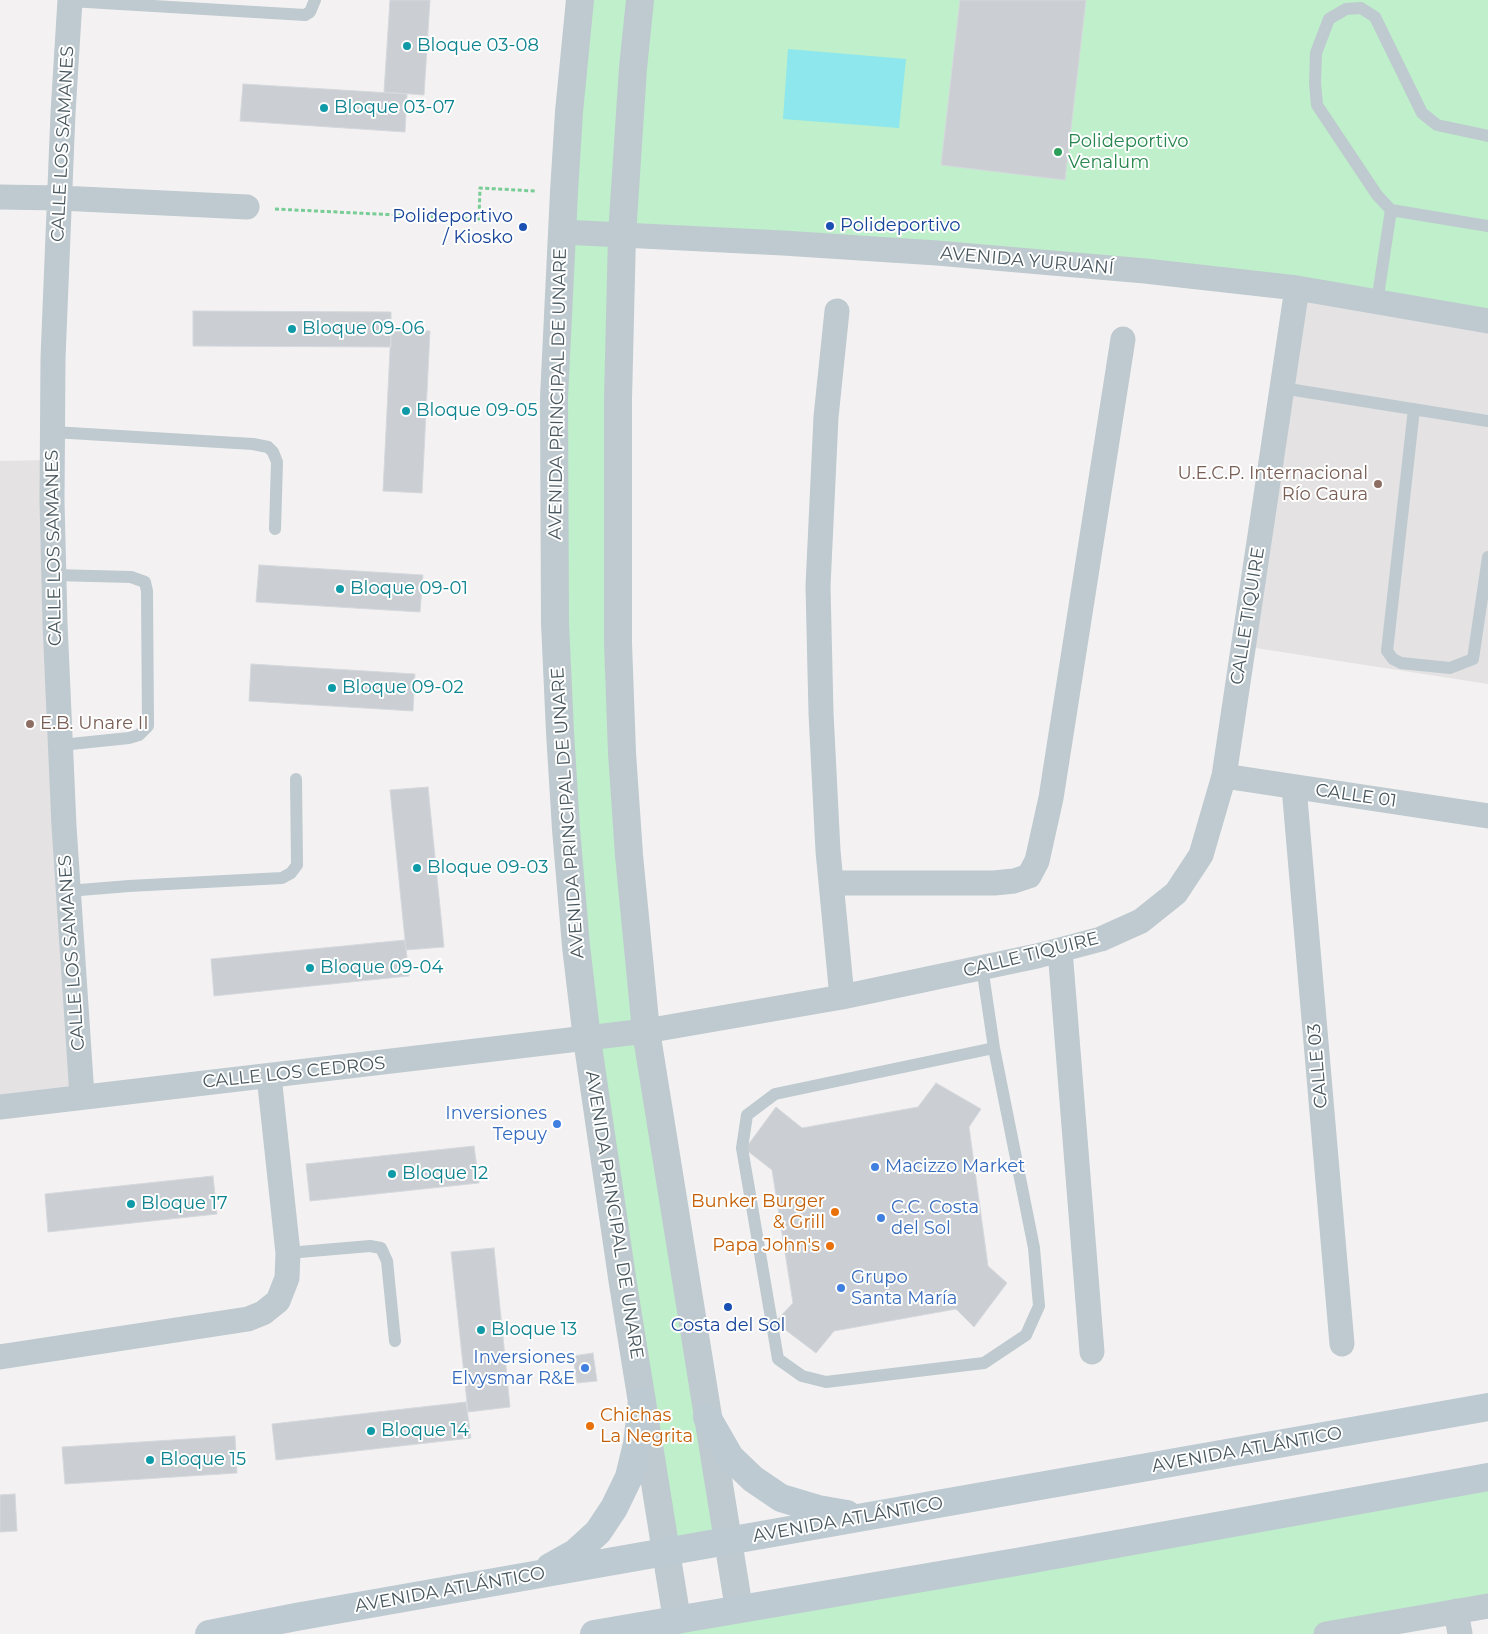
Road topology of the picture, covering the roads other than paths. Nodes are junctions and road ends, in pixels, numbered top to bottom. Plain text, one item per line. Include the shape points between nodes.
1 (315, 0) edge
2 (580, 0) edge
3 (640, 0) edge
4 (70, 1) edge
5 (216, 5) edge
6 (1488, 136) edge
7 (0, 197) edge
8 (60, 198) junction
9 (247, 208) road end
10 (1391, 210) junction
11 (1488, 226) edge
12 (562, 232) junction
13 (622, 235) junction
14 (1297, 288) junction
15 (1377, 302) junction
16 (837, 311) dead end
17 (1488, 321) edge
18 (1123, 339) dead end
19 (1282, 388) junction
20 (1414, 409) junction
21 (1488, 421) edge
22 (53, 432) junction
23 (275, 529) dead end
24 (1488, 557) edge
25 (54, 575) junction
26 (61, 745) junction
27 (1224, 776) junction
28 (296, 778) dead end
29 (1294, 787) junction
30 (1488, 816) edge
31 (832, 883) junction
32 (68, 891) junction
33 (1060, 950) junction
34 (982, 968) junction
35 (842, 997) junction
36 (646, 1031) junction
37 (588, 1039) junction
38 (994, 1048) junction
39 (269, 1076) junction
40 (82, 1096) junction
41 (0, 1107) edge
42 (288, 1253) junction
43 (395, 1341) dead end
44 (1342, 1344) dead end
45 (1092, 1352) dead end
46 (0, 1357) edge
47 (642, 1401) junction
48 (1488, 1407) edge
49 (707, 1416) junction
50 (1488, 1477) edge
51 (866, 1517) junction
52 (728, 1541) junction
53 (666, 1552) junction
54 (535, 1575) junction
55 (1488, 1606) edge
56 (739, 1609) junction
57 (1458, 1623) edge
58 (677, 1627) edge
59 (209, 1634) edge
60 (594, 1634) edge
61 (1326, 1634) edge

1 - 5 lane via 305,15
2 - 12 street, AVENIDA PRINCIPAL DE UNARE
3 - 13 street
4 - 5 lane
4 - 8 street, CALLE LOS SAMANES
6 - 10 lane via 1437,125 1422,113 1376,18 1361,8 1328,18 1316,53 1317,105 1364,178
7 - 8 street
8 - 9 street
8 - 22 street, CALLE LOS SAMANES
10 - 11 lane
10 - 15 lane
12 - 13 street, AVENIDA YURUANÍ
12 - 37 street, AVENIDA PRINCIPAL DE UNARE via 554,398 556,623 566,829
13 - 14 street, AVENIDA YURUANÍ via 937,254 1145,271
13 - 36 street via 618,652 628,854
14 - 15 street, AVENIDA YURUANÍ
14 - 19 street, CALLE TIQUIRE
15 - 17 street, AVENIDA YURUANÍ
16 - 31 street via 826,417 818,586 821,713
18 - 31 street via 1051,798 1038,861 1029,876 1014,881
19 - 20 lane
19 - 27 street, CALLE TIQUIRE
20 - 21 lane
20 - 24 lane via 1387,651 1392,659 1400,664 1450,668 1472,659
22 - 23 lane via 268,447 274,452 277,462
22 - 25 street, CALLE LOS SAMANES
25 - 26 street, CALLE LOS SAMANES
25 - 26 lane via 131,577 145,582 147,591 148,726 130,738
26 - 32 street, CALLE LOS SAMANES
27 - 29 street, CALLE 01
27 - 33 street, CALLE TIQUIRE via 1201,854 1176,893 1141,921 1101,939
28 - 32 lane via 297,865 282,878
29 - 30 street, CALLE 01
29 - 44 street, CALLE 03
31 - 35 street
32 - 40 street, CALLE LOS SAMANES
33 - 34 street, CALLE TIQUIRE
33 - 45 street
34 - 35 street, CALLE TIQUIRE
34 - 38 lane
35 - 36 street, CALLE TIQUIRE
36 - 37 street, CALLE TIQUIRE
36 - 49 street
37 - 39 street, CALLE LOS CEDROS
37 - 47 street, AVENIDA PRINCIPAL DE UNARE
38 - 38 lane via 1034,1248 1039,1306 1026,1335 984,1363 826,1382 802,1376 778,1359 742,1148 747,1115 775,1094
39 - 40 street, CALLE LOS CEDROS
39 - 42 street
40 - 41 street, CALLE LOS CEDROS
42 - 43 lane via 370,1246 381,1248 387,1261
42 - 46 street via 287,1278 278,1302 248,1319
47 - 53 street, AVENIDA PRINCIPAL DE UNARE
47 - 54 main road via 637,1444 628,1477 614,1508 598,1532 575,1553
48 - 51 main road, AVENIDA ATLÁNTICO
49 - 51 main road via 730,1457 753,1479 781,1498 818,1509
49 - 52 street
50 - 56 main road
51 - 52 main road, AVENIDA ATLÁNTICO
52 - 53 main road, AVENIDA ATLÁNTICO
52 - 56 street
53 - 54 main road, AVENIDA ATLÁNTICO
53 - 58 street, AVENIDA PRINCIPAL DE UNARE
54 - 59 main road, AVENIDA ATLÁNTICO
55 - 57 street
56 - 58 main road
57 - 61 street
58 - 60 main road

